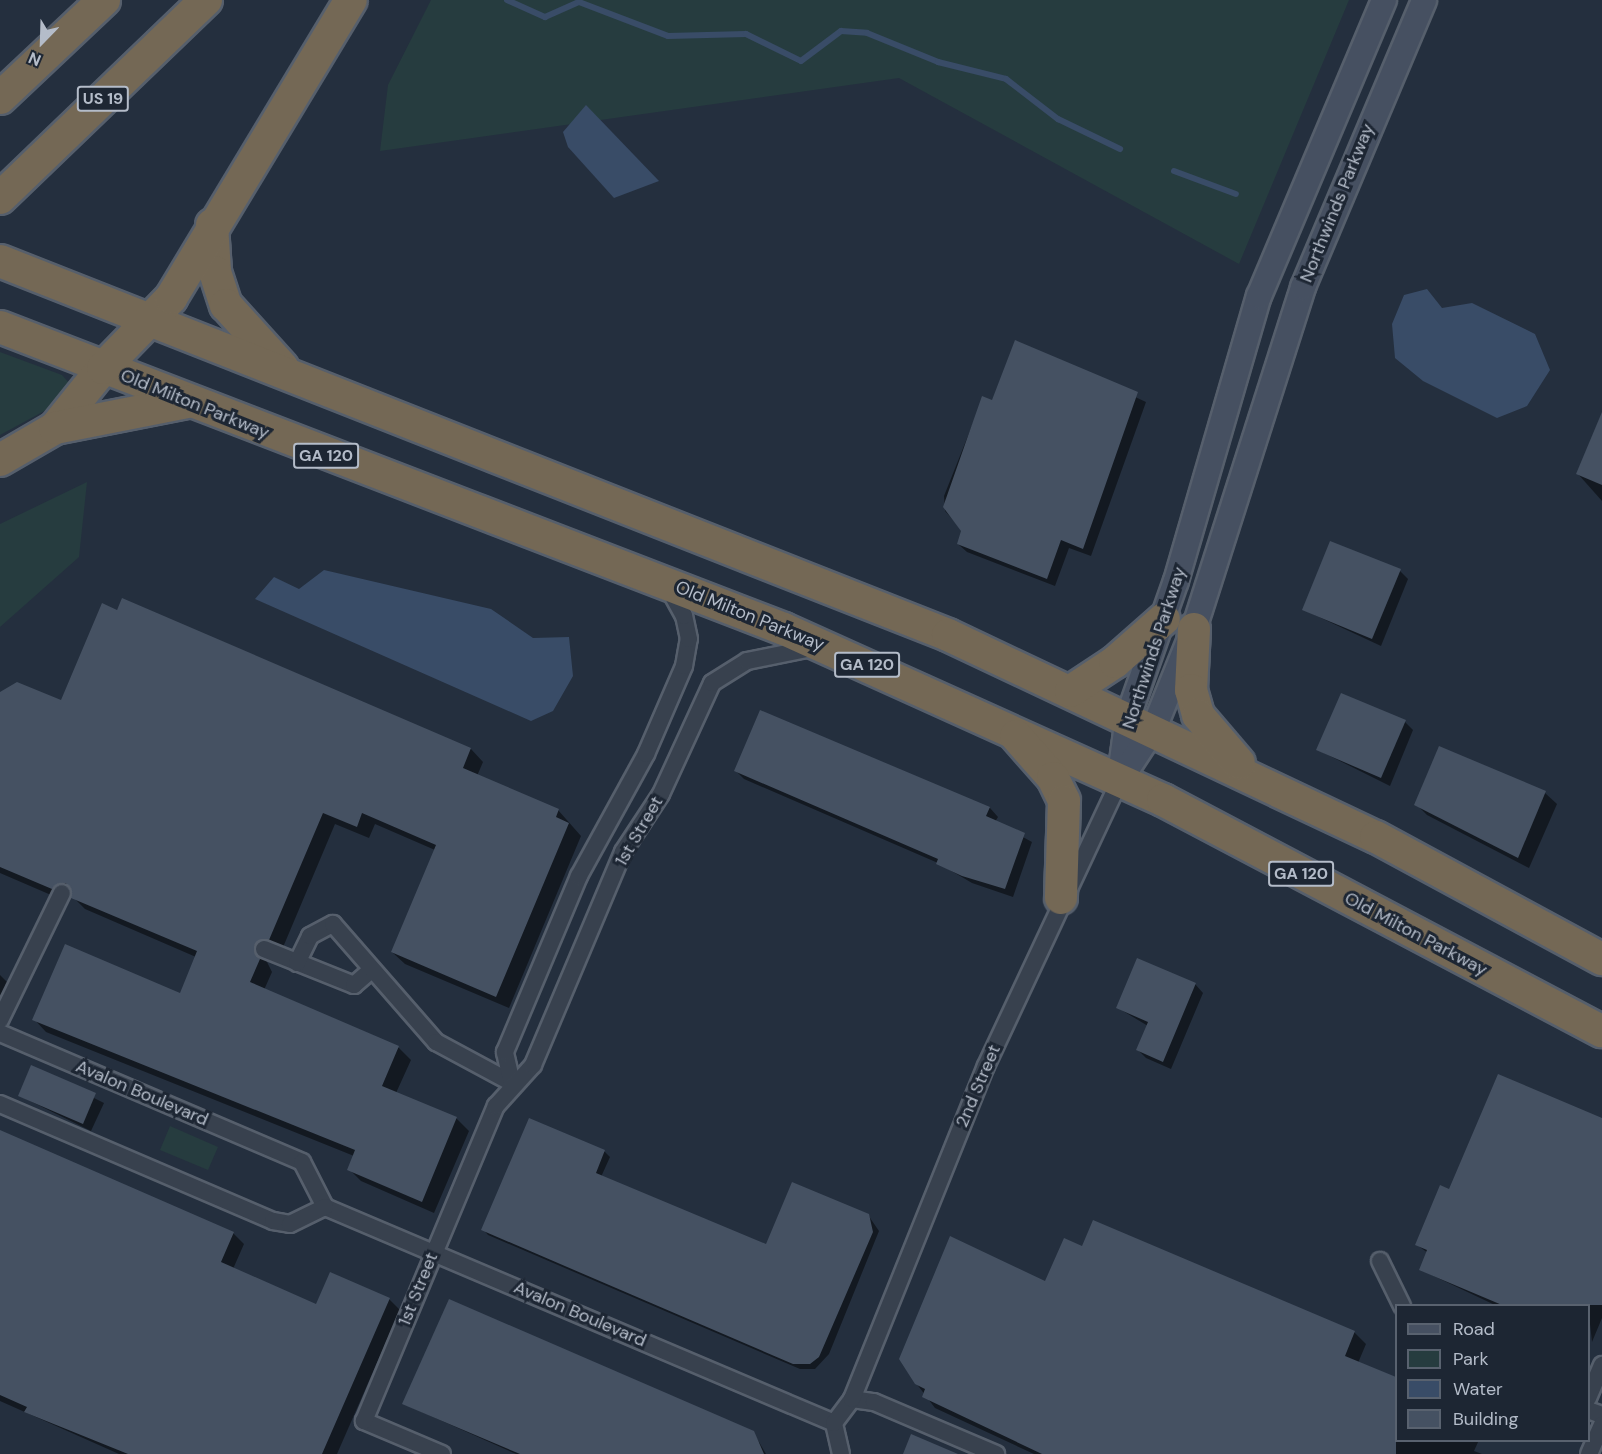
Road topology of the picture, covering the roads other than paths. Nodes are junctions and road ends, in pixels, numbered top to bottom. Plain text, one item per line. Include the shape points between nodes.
1 (104, 0) edge
2 (206, 0) edge
3 (351, 0) edge
4 (1384, 0) edge
5 (1424, 0) edge
6 (0, 98) edge
7 (0, 198) edge
8 (212, 225) junction
9 (0, 261) edge
10 (150, 321) junction
11 (0, 327) edge
12 (103, 368) junction
13 (291, 376) junction
14 (189, 402) junction
15 (56, 428) junction
16 (0, 460) edge
17 (665, 581) junction
18 (1164, 619) junction
19 (1194, 629) junction
20 (824, 646) junction
21 (1071, 691) junction
22 (1141, 722) junction
23 (1008, 727) junction
24 (1252, 777) junction
25 (1120, 780) junction
26 (62, 893) dead end
27 (1061, 898) junction
28 (264, 949) dead end
29 (1602, 959) edge
30 (297, 963) junction
31 (371, 970) junction
32 (0, 1020) edge
33 (1602, 1031) edge
34 (0, 1032) edge
35 (512, 1083) junction
36 (0, 1104) edge
37 (326, 1207) junction
38 (433, 1252) junction
39 (1380, 1261) dead end
40 (1402, 1304) edge
41 (1602, 1365) edge
42 (1590, 1393) edge
43 (852, 1399) junction
44 (834, 1423) junction
45 (1602, 1425) edge
46 (442, 1454) edge
47 (841, 1454) edge
48 (996, 1454) edge
49 (1589, 1454) edge

1 - 6 highway
2 - 7 highway, US 19
3 - 8 highway
4 - 18 street, Northwinds Parkway via 1259,296
5 - 19 street, Northwinds Parkway via 1303,287
8 - 10 highway via 171,298
8 - 13 highway via 215,272 226,305
9 - 10 highway
10 - 12 highway
10 - 13 highway
11 - 12 highway, Old Milton Parkway / GA 120
12 - 14 highway, Old Milton Parkway / GA 120
12 - 15 highway
13 - 21 highway via 716,540
14 - 15 highway
14 - 17 highway, Old Milton Parkway / GA 120
15 - 16 highway
17 - 20 highway, Old Milton Parkway / GA 120
17 - 35 street, 1st Street via 684,616 689,639 684,666 646,754 579,876 505,1052
18 - 21 highway
18 - 22 street, Northwinds Parkway
19 - 22 street, Northwinds Parkway
19 - 24 highway via 1191,690 1198,715
20 - 23 highway, Old Milton Parkway / GA 120
20 - 35 street, 1st Street via 747,661 712,683 661,794 623,852 533,1065
21 - 22 highway
22 - 24 highway
22 - 25 street, Northwinds Parkway
23 - 25 highway, Old Milton Parkway / GA 120
23 - 27 highway via 1053,778 1064,801
24 - 29 highway
25 - 27 street, 2nd Street
25 - 33 highway, Old Milton Parkway / GA 120
26 - 32 street
27 - 43 street, 2nd Street via 986,1066
28 - 30 street
30 - 31 street via 354,986
30 - 31 street via 310,936 333,924
31 - 35 street via 436,1042
34 - 37 street, Avalon Boulevard via 302,1162
35 - 38 street, 1st Street via 496,1106
36 - 37 street via 273,1221 290,1224
37 - 38 street, Avalon Boulevard
38 - 44 street, Avalon Boulevard
38 - 46 street, 1st Street via 364,1421
39 - 40 street
41 - 42 street
43 - 44 street
43 - 48 street via 874,1402
44 - 47 street
45 - 49 street

